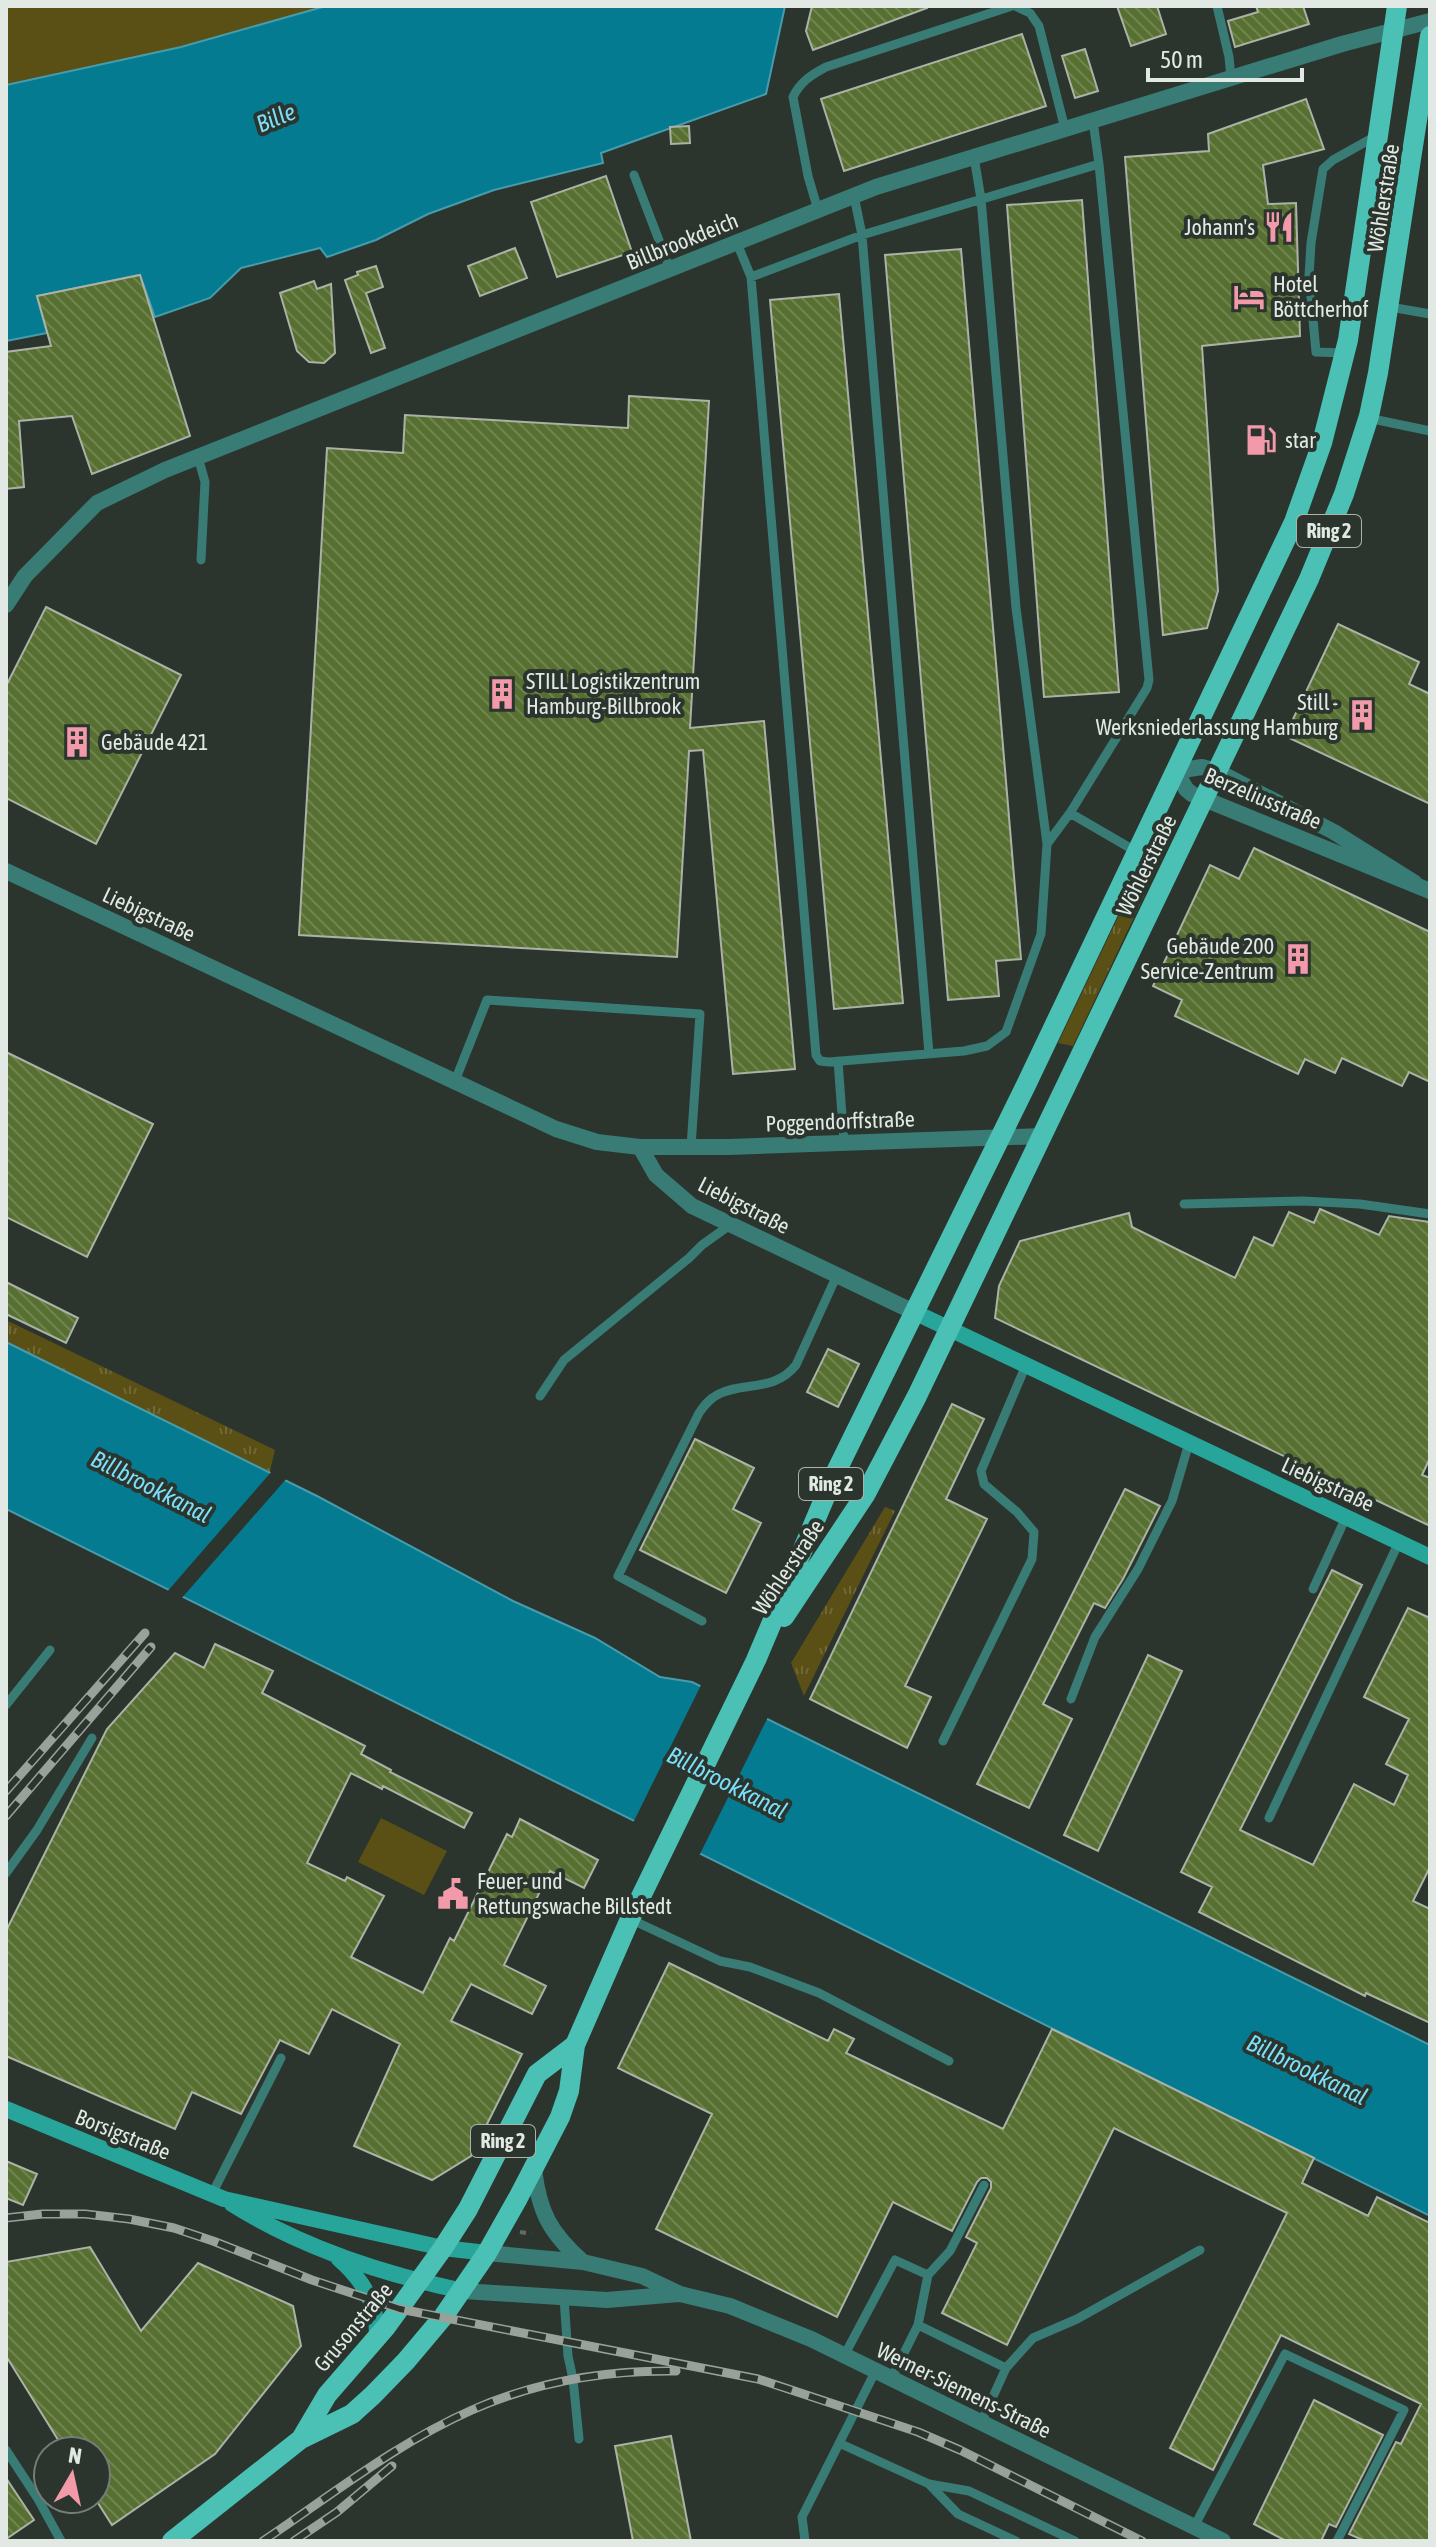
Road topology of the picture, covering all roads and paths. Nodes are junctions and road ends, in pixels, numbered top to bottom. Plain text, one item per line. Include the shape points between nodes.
1 (1013, 6) edge
2 (1217, 6) edge
3 (1397, 6) edge
4 (1430, 21) edge
5 (1394, 31) junction
6 (1430, 36) edge
7 (1231, 78) junction
8 (1093, 121) junction
9 (1065, 129) junction
10 (1378, 135) junction
11 (974, 157) junction
12 (1099, 164) junction
13 (634, 175) dead end
14 (854, 196) junction
15 (981, 199) junction
16 (818, 210) junction
17 (862, 235) junction
18 (737, 243) junction
19 (670, 269) junction
20 (751, 277) junction
21 (1390, 307) junction
22 (1430, 314) edge
23 (1345, 353) junction
24 (1368, 418) junction
25 (1430, 431) edge
26 (198, 457) junction
27 (201, 560) dead end
28 (6, 605) edge
29 (1176, 771) junction
30 (1217, 771) junction
31 (1204, 799) junction
32 (1070, 813) junction
33 (1047, 844) junction
34 (1137, 852) junction
35 (6, 871) edge
36 (1422, 887) edge
37 (929, 1054) junction
38 (838, 1061) junction
39 (455, 1081) junction
40 (1042, 1136) junction
41 (1000, 1137) junction
42 (844, 1142) junction
43 (640, 1147) junction
44 (691, 1147) junction
45 (1184, 1204) dead end
46 (1430, 1214) edge
47 (730, 1225) junction
48 (837, 1275) junction
49 (914, 1312) junction
50 (950, 1329) junction
51 (1026, 1365) junction
52 (540, 1396) dead end
53 (1189, 1443) junction
54 (1346, 1517) junction
55 (1399, 1542) junction
56 (1430, 1557) edge
57 (1313, 1589) dead end
58 (702, 1621) dead end
59 (50, 1650) dead end
60 (756, 1660) junction
61 (1071, 1699) dead end
62 (6, 1705) edge
63 (92, 1738) dead end
64 (943, 1741) dead end
65 (1269, 1818) dead end
66 (6, 1873) edge
67 (630, 1919) junction
68 (575, 2045) junction
69 (281, 2058) dead end
70 (949, 2061) dead end
71 (6, 2109) edge
72 (534, 2169) junction
73 (984, 2185) dead end
74 (218, 2196) junction
75 (520, 2232) dead end
76 (532, 2234) dead end
77 (443, 2248) junction
78 (1200, 2250) dead end
79 (332, 2253) junction
80 (487, 2253) junction
81 (583, 2262) junction
82 (928, 2275) junction
83 (421, 2282) junction
84 (463, 2291) junction
85 (680, 2294) junction
86 (564, 2298) junction
87 (918, 2325) junction
88 (377, 2339) junction
89 (844, 2356) junction
90 (1006, 2368) junction
91 (883, 2375) junction
92 (981, 2423) junction
93 (301, 2439) junction
94 (579, 2439) dead end
95 (839, 2443) junction
96 (6, 2450) edge
97 (929, 2484) junction
98 (1194, 2527) junction
99 (61, 2541) edge
100 (172, 2541) edge
101 (805, 2541) edge
102 (1016, 2541) edge
103 (1075, 2541) edge
104 (1223, 2541) edge
105 (1337, 2541) edge

1 - 9 lane via 1030,13 1039,26
1 - 16 lane via 826,67 797,87 793,97
2 - 7 lane
3 - 5 main road, Ring 2
4 - 5 street, Billbrookdeich
5 - 7 street, Billbrookdeich
5 - 10 main road, Wöhlerstraße / Ring 2
6 - 21 main road, Wöhlerstraße / Ring 2
7 - 8 street, Billbrookdeich
8 - 9 street, Billbrookdeich
8 - 12 lane
9 - 11 street, Billbrookdeich
10 - 23 main road, Wöhlerstraße / Ring 2
10 - 23 lane via 1323,169 1311,243 1316,352
11 - 14 street, Billbrookdeich
11 - 15 lane
12 - 15 lane
12 - 32 lane via 1149,680
13 - 19 lane
14 - 16 street, Billbrookdeich
14 - 17 lane
15 - 17 lane
15 - 33 lane via 1016,608
16 - 18 street, Billbrookdeich
17 - 20 lane
17 - 37 lane
18 - 19 street, Billbrookdeich
18 - 20 lane
19 - 26 street, Billbrookdeich
20 - 38 lane via 814,1049 820,1061
21 - 22 lane
21 - 24 main road, Wöhlerstraße / Ring 2
23 - 29 main road, Wöhlerstraße / Ring 2 via 1294,522
24 - 25 lane
24 - 30 main road, Wöhlerstraße / Ring 2 via 1315,565
26 - 27 lane via 205,482
26 - 28 street, Billbrookdeich via 97,503 25,576
29 - 30 street, Berzeliusstraße
29 - 31 street, Berzeliusstraße via 1186,789
29 - 34 main road, Wöhlerstraße / Ring 2
30 - 31 main road, Wöhlerstraße / Ring 2
30 - 36 street, Berzeliusstraße via 1334,832
31 - 36 street, Berzeliusstraße
31 - 40 main road, Wöhlerstraße / Ring 2
32 - 33 lane
32 - 34 lane
33 - 37 lane via 1041,934 1006,1032 987,1046
34 - 41 main road, Wöhlerstraße / Ring 2
35 - 39 street, Liebigstraße
37 - 38 lane
38 - 42 lane
39 - 43 street, Liebigstraße via 556,1129 597,1142
39 - 44 lane via 487,1000 700,1014
40 - 41 street, Poggendorffstraße
40 - 50 main road, Wöhlerstraße / Ring 2
41 - 42 street, Poggendorffstraße
41 - 49 main road, Wöhlerstraße / Ring 2
42 - 44 street, Poggendorffstraße
43 - 44 street, Poggendorffstraße
43 - 47 street, Liebigstraße via 656,1175 678,1195
45 - 46 lane via 1303,1201
47 - 48 street, Liebigstraße
47 - 52 lane via 564,1360
48 - 49 street, Liebigstraße
48 - 58 lane via 788,1374 720,1392 699,1413 618,1576
49 - 50 main road, Liebigstraße
49 - 60 main road, Wöhlerstraße / Ring 2 via 833,1478
50 - 51 main road, Liebigstraße
50 - 60 main road, Wöhlerstraße / Ring 2 via 865,1495
51 - 53 main road, Liebigstraße
51 - 64 lane via 981,1471 984,1484 1034,1532 1032,1559
53 - 54 main road, Liebigstraße
53 - 61 lane via 1172,1501 1095,1637
54 - 55 main road, Liebigstraße
54 - 57 lane
55 - 56 main road, Liebigstraße
55 - 65 lane
59 - 62 lane
60 - 67 main road, Wöhlerstraße / Ring 2
63 - 66 lane
67 - 68 main road, Wöhlerstraße / Ring 2
67 - 70 lane via 720,1961 819,1993
68 - 72 main road, Wöhlerstraße / Ring 2 via 569,2091
68 - 77 main road, Wöhlerstraße / Ring 2 via 537,2074
69 - 74 lane
71 - 74 main road, Borsigstraße
72 - 80 main road, Wöhlerstraße / Ring 2
72 - 81 street via 549,2225
73 - 82 lane via 950,2251
74 - 77 main road, Borsigstraße
74 - 79 main road, Borsigstraße via 267,2225
75 - 76 path
77 - 80 main road, Borsigstraße
77 - 83 main road, Grusonstraße / Ring 2
78 - 90 lane via 1033,2338
79 - 83 main road, Borsigstraße
79 - 88 main road via 367,2291
80 - 81 street, Werner-Siemens-Straße
80 - 84 main road, Wöhlerstraße / Ring 2
81 - 85 street, Werner-Siemens-Straße via 642,2276
82 - 87 lane
82 - 89 lane via 895,2260
83 - 84 main road, Borsigstraße
83 - 88 main road, Grusonstraße / Ring 2
84 - 86 street, Werner-Siemens-Straße
84 - 93 main road, Grusonstraße / Ring 2 via 406,2361 352,2414
85 - 86 street, Werner-Siemens-Straße
85 - 89 street, Werner-Siemens-Straße via 730,2306
86 - 94 lane
87 - 90 lane
87 - 91 lane
88 - 93 main road, Grusonstraße / Ring 2 via 327,2395
89 - 91 street, Werner-Siemens-Straße
90 - 92 lane
91 - 92 street, Werner-Siemens-Straße
91 - 95 lane
92 - 98 street, Werner-Siemens-Straße
93 - 100 main road, Grusonstraße / Ring 2
95 - 97 lane
95 - 101 lane via 802,2517
96 - 99 lane
97 - 102 lane via 958,2514
97 - 103 lane via 969,2491
98 - 104 street, Werner-Siemens-Straße
98 - 105 lane via 1285,2354 1404,2410

